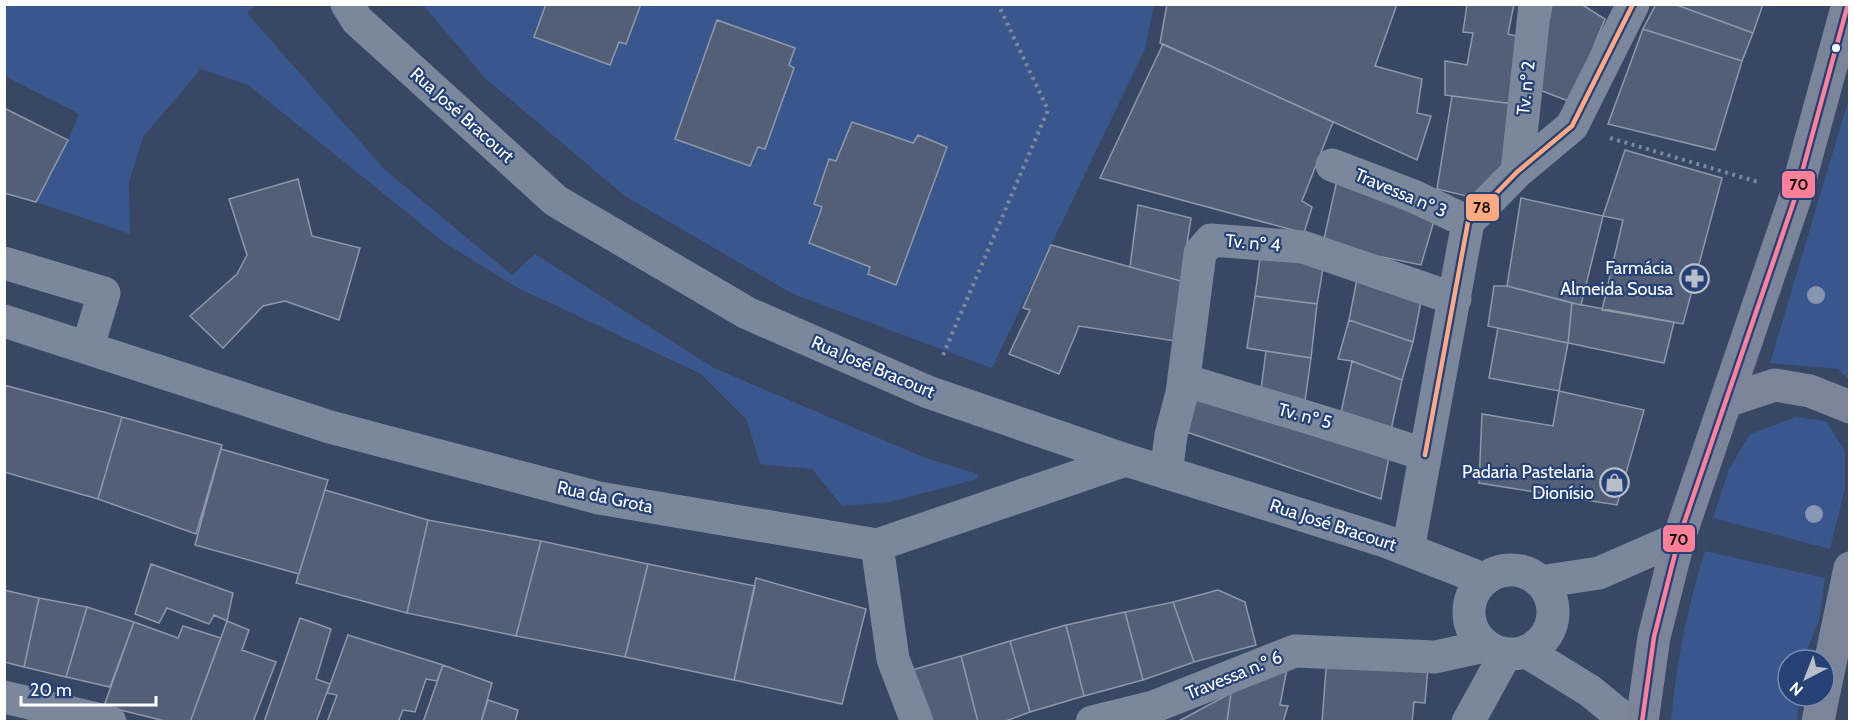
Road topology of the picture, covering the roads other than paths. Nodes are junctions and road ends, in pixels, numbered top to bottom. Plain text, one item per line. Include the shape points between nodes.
1 (347, 4) edge
2 (1535, 4) edge
3 (1633, 4) edge
4 (1848, 4) edge
5 (1332, 165) dead end
6 (1517, 172) junction
7 (1468, 222) junction
8 (4, 263) edge
9 (1455, 298) junction
10 (4, 321) edge
11 (87, 346) junction
12 (1184, 380) junction
13 (1726, 401) junction
14 (1850, 407) edge
15 (1425, 455) junction
16 (1126, 460) junction
17 (1166, 473) junction
18 (1678, 538) junction
19 (877, 545) junction
20 (1408, 550) junction
21 (1850, 568) edge
22 (1483, 579) junction
23 (1540, 582) junction
24 (1833, 648) edge
25 (1506, 651) junction
26 (4, 697) edge
27 (1153, 714) edge
28 (110, 722) edge
29 (918, 722) edge
30 (1092, 722) edge
31 (1468, 722) edge
32 (1628, 722) edge
33 (1642, 722) edge

1 - 16 street, Rua José Bracourt via 357,20 556,201 747,313 928,392
2 - 6 street, Tv. nº 2
3 - 6 street via 1572,126
4 - 13 main road via 1797,194
5 - 7 street, Travessa nº 3
6 - 7 street
7 - 9 street
8 - 11 street via 104,293
9 - 12 street, Tv. nº 4 via 1303,247 1211,240 1200,253
9 - 15 street
10 - 11 street, Rua da Grota
11 - 19 street, Rua da Grota via 330,427 598,498
12 - 15 street, Tv. nº 5 via 1338,424
12 - 17 street, Tv. nº 4
13 - 14 main road via 1775,385 1810,391
13 - 18 main road
15 - 20 street
16 - 17 street, Rua José Bracourt
16 - 19 street, Rua da Grota
17 - 20 street, Rua José Bracourt
18 - 23 street via 1599,573
18 - 33 main road via 1654,637
19 - 29 street via 893,659
20 - 22 street, Rua José Bracourt
21 - 24 main road
22 - 23 street via 1506,570 1530,575
22 - 25 street via 1475,590 1468,614 1477,638
23 - 25 street via 1548,592 1552,620 1548,634 1539,645
25 - 27 street, Travessa n.º 6 via 1435,657 1295,651
25 - 31 street
25 - 32 street via 1590,691
26 - 28 street
27 - 30 street, Travessa n.º 6

